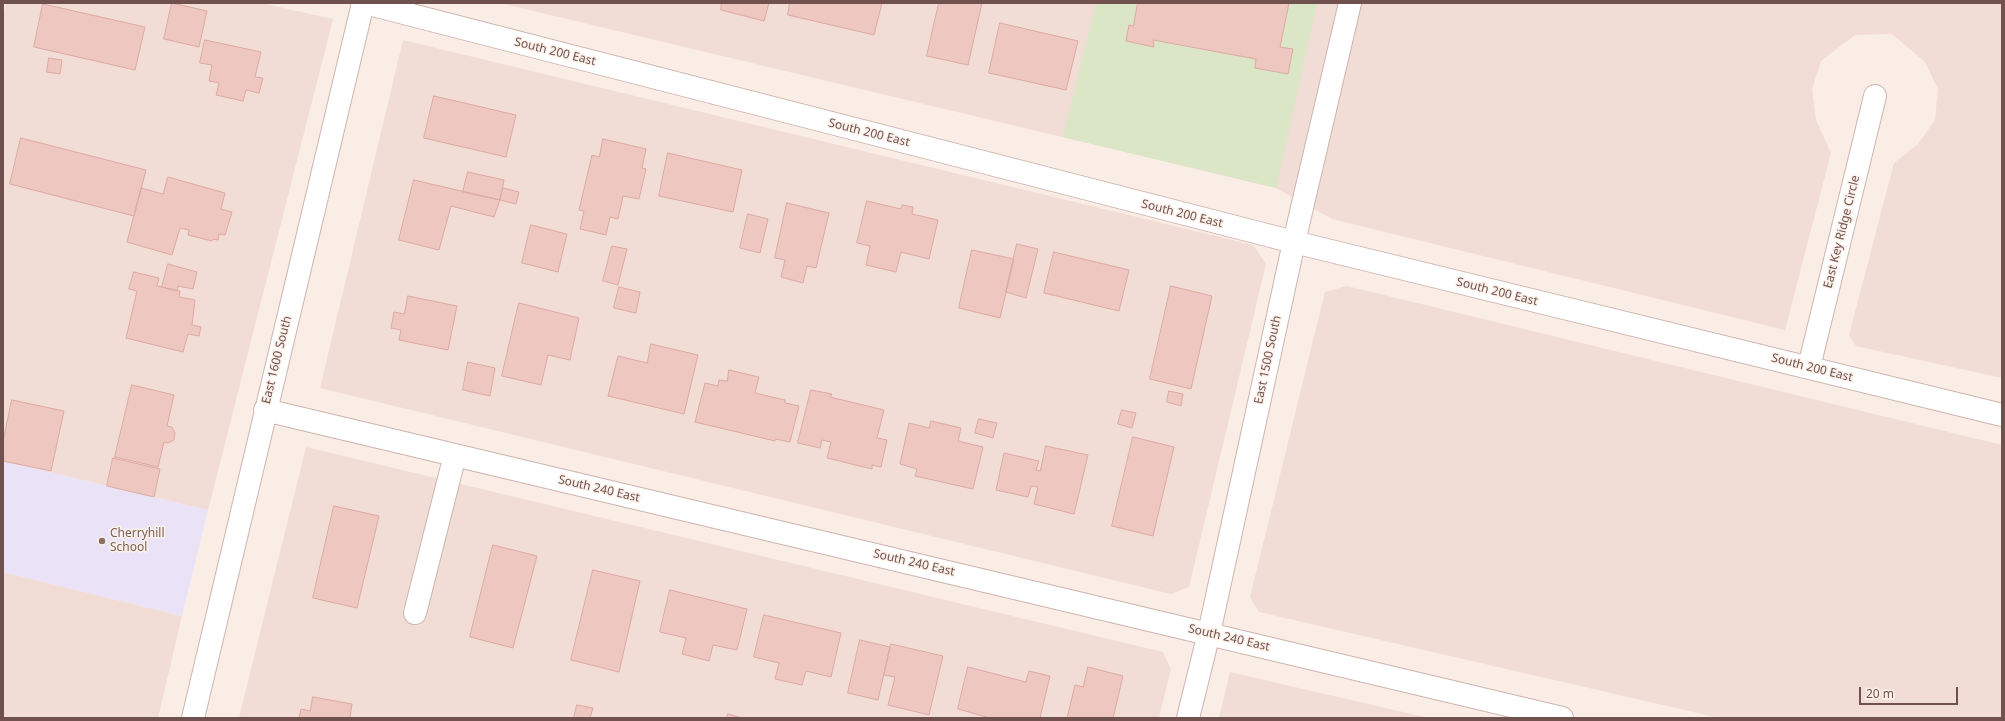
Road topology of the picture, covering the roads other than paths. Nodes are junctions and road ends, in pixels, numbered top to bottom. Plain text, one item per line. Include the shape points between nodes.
1 (364, 3) edge
2 (1350, 3) edge
3 (1875, 96) dead end
4 (1294, 242) junction
5 (1809, 367) junction
6 (265, 410) junction
7 (2002, 415) edge
8 (454, 454) junction
9 (415, 613) dead end
10 (1209, 633) junction
11 (193, 718) edge
12 (1188, 718) edge
13 (1562, 718) edge

1 - 4 street, South 200 East
1 - 6 street, East 1600 South
2 - 4 street, East 1500 South
3 - 5 street, East Key Ridge Circle
4 - 5 street, South 200 East
4 - 10 street, East 1500 South
5 - 7 street, South 200 East
6 - 8 street, South 240 East
6 - 11 street, East 1600 South
8 - 9 street
8 - 10 street, South 240 East
10 - 12 street, East 1500 South
10 - 13 street, South 240 East

